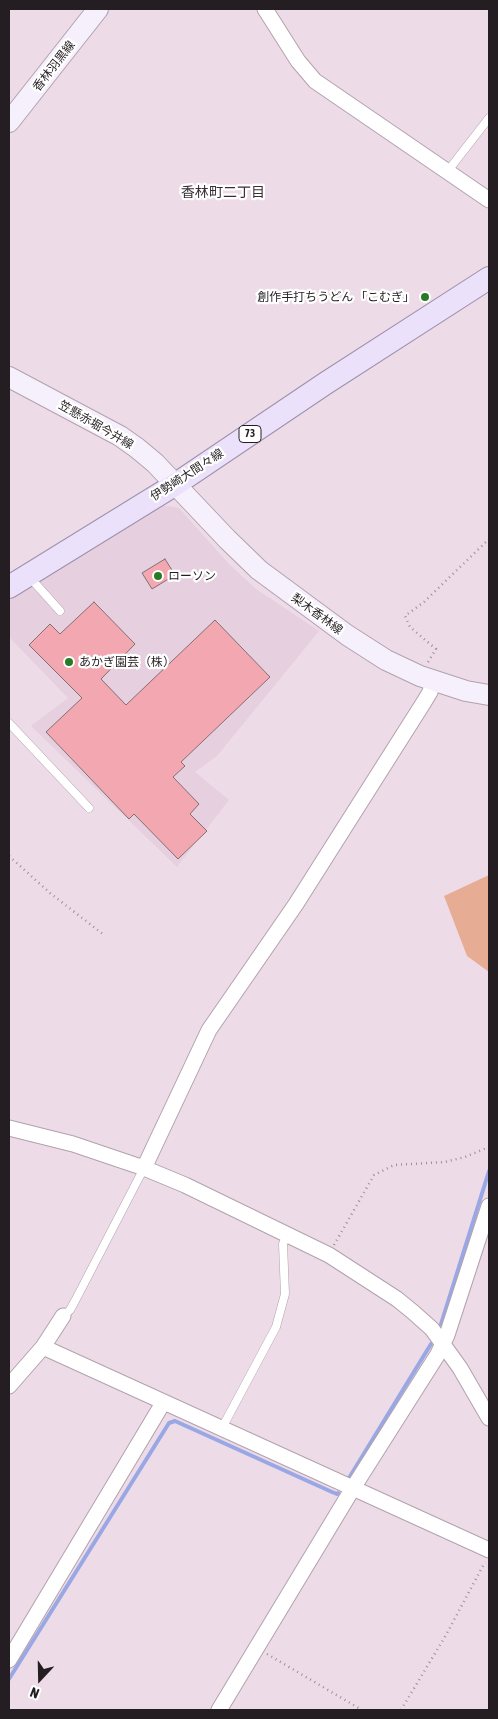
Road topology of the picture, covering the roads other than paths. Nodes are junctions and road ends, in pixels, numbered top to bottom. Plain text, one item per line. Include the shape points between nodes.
1 (98, 9) edge
2 (265, 9) edge
3 (489, 118) edge
4 (9, 122) edge
5 (447, 172) junction
6 (489, 200) edge
7 (489, 278) edge
8 (9, 377) edge
9 (176, 484) junction
10 (30, 574) junction
11 (9, 587) edge
12 (60, 611) dead end
13 (427, 679) junction
14 (489, 695) edge
15 (9, 723) edge
16 (89, 808) dead end
17 (9, 1128) edge
18 (144, 1168) junction
19 (489, 1206) edge
20 (287, 1234) junction
21 (63, 1316) joint
22 (443, 1343) junction
23 (43, 1347) junction
24 (9, 1386) edge
25 (164, 1403) junction
26 (489, 1418) edge
27 (222, 1428) junction
28 (353, 1488) junction
29 (487, 1556) edge
30 (9, 1660) edge
31 (219, 1710) edge

1 - 4 main road, 香林羽黒線
2 - 5 street via 315,82
3 - 5 lane
5 - 6 street
7 - 9 main road, 伊勢崎大間々線 / 73
8 - 9 main road, 笠懸赤堀今井線 via 120,436 155,462
9 - 10 main road, 伊勢崎大間々線 / 73
9 - 13 main road, 梨木香林線 via 246,558 284,590 386,660
10 - 11 main road, 伊勢崎大間々線 / 73
10 - 12 lane
13 - 14 main road, 梨木香林線
13 - 18 street via 430,692 424,702 296,904 209,1030
15 - 16 lane
17 - 18 street via 67,1142
18 - 20 street
18 - 21 lane via 76,1300
19 - 22 street
20 - 22 street via 329,1255 397,1298
20 - 27 lane via 283,1244 285,1294 276,1327
21 - 23 street
22 - 26 street
22 - 28 street
23 - 24 street
23 - 25 street
25 - 27 street
25 - 30 street
27 - 28 street
28 - 29 street
28 - 31 street

